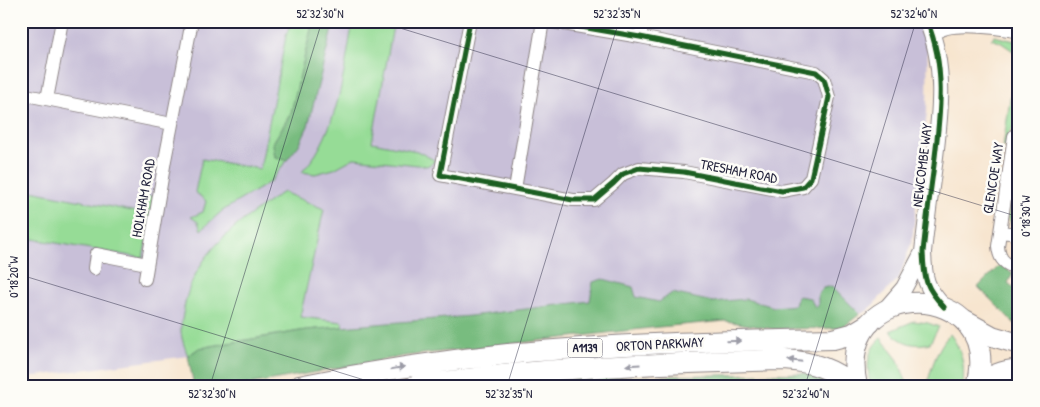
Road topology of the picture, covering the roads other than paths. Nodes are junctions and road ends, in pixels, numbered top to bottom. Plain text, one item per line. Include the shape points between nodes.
1 (62, 21) edge
2 (192, 21) edge
3 (470, 21) edge
4 (544, 21) edge
5 (643, 21) edge
6 (930, 28) edge
7 (1019, 32) edge
8 (640, 38) junction
9 (21, 94) edge
10 (47, 99) junction
11 (172, 124) junction
12 (1019, 130) edge
13 (515, 189) junction
14 (1000, 232) junction
15 (1019, 234) edge
16 (923, 252) junction
17 (147, 264) junction
18 (1013, 267) dead end
19 (94, 269) dead end
20 (145, 279) dead end
21 (944, 307) junction
22 (877, 317) junction
23 (962, 319) junction
24 (1019, 344) edge
25 (1019, 370) edge
26 (298, 386) edge
27 (415, 386) edge
28 (856, 386) edge
29 (978, 386) edge

1 - 10 street
2 - 11 street, HOLKHAM ROAD
3 - 13 street, TRESHAM ROAD via 440,175
4 - 8 street, TRESHAM ROAD
4 - 13 street
5 - 8 street
6 - 7 street
6 - 16 street, NEWCOMBE WAY via 940,70 941,112
8 - 13 street, TRESHAM ROAD via 816,72 824,79 829,97 811,178 804,187 782,191 684,172 639,168 623,174 594,200 573,200
9 - 10 street
10 - 11 street
11 - 17 street, HOLKHAM ROAD
12 - 14 street, GLENCOE WAY via 1014,136
14 - 15 street, GLENCOE WAY
14 - 18 street, GLENCOE WAY via 999,255 1003,262
16 - 21 street, NEWCOMBE WAY via 928,288
16 - 22 street, NEWCOMBE WAY via 904,288
17 - 19 street via 96,254
17 - 20 street, HOLKHAM ROAD
21 - 22 main road, ORTON PARKWAY via 929,302 899,304
21 - 23 main road
26 -> 22 main road, ORTON PARKWAY / A1139 via 382,370 508,354 690,342 833,339 852,334
22 - 28 main road via 860,337 855,354
23 - 24 main road via 992,336
23 - 29 main road via 978,344
25 - 29 main road via 1003,371
28 -> 27 main road, ORTON PARKWAY / A1139 via 824,367 785,360 568,368

